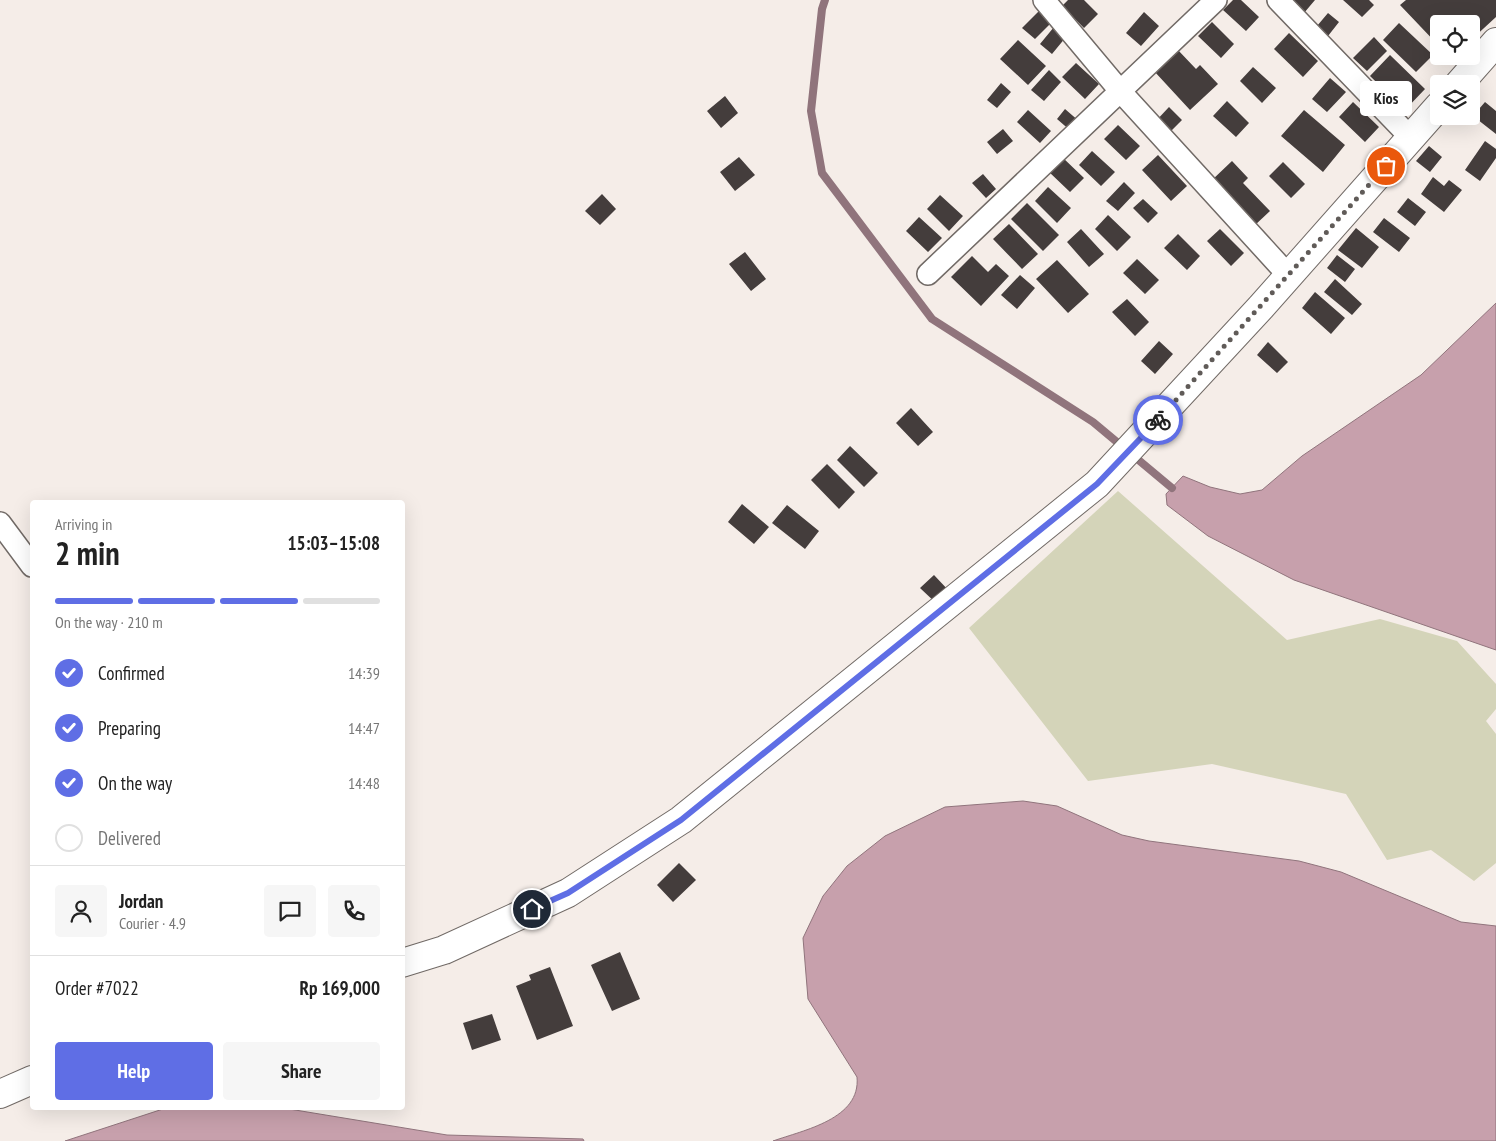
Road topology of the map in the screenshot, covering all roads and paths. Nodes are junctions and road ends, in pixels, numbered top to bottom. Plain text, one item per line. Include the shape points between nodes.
1 (1044, 0) edge
2 (1216, 0) edge
3 (1278, 0) edge
4 (1496, 42) edge
5 (1467, 75) edge
6 (1121, 92) junction
7 (1430, 116) edge
8 (1411, 138) junction
9 (928, 274) dead end
10 (1289, 276) junction
11 (0, 523) edge
12 (30, 563) edge
13 (405, 962) edge
14 (30, 1081) edge
15 (0, 1094) edge

1 - 6 street
2 - 6 street
3 - 8 street
4 - 5 main road
6 - 9 street
6 - 10 street
7 - 8 main road
8 - 10 main road
10 - 13 main road via 1097,484 681,820 568,893 444,950
11 - 12 street
14 - 15 main road

